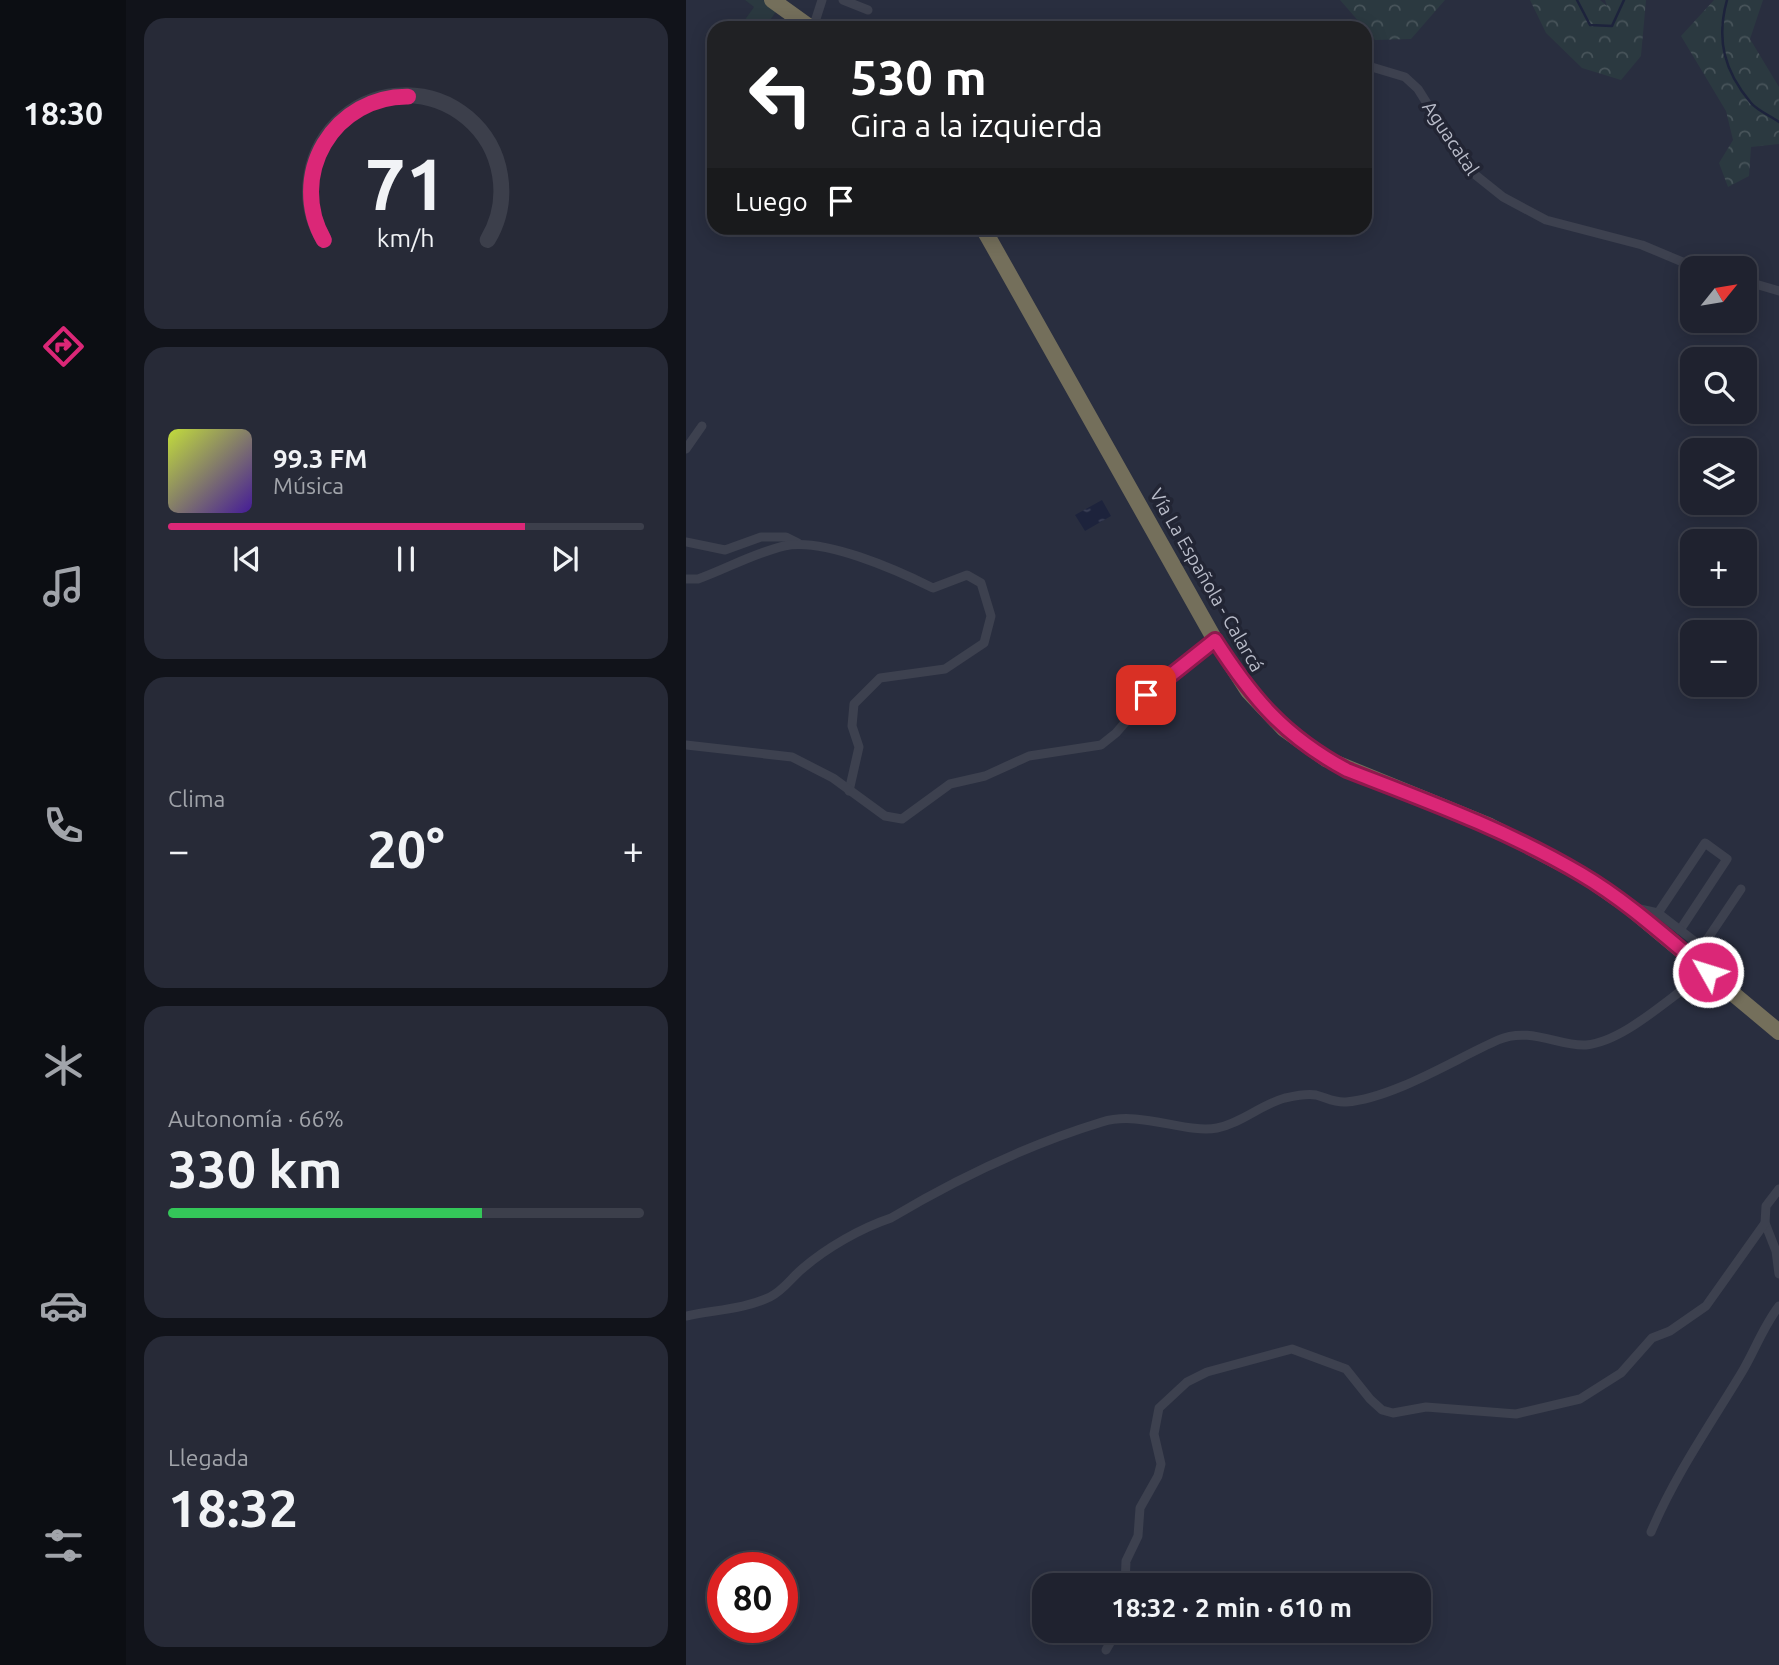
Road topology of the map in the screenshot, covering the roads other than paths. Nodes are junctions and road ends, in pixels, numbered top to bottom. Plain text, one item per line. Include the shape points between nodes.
1 (772, 0) edge
2 (822, 0) edge
3 (843, 0) edge
4 (868, 10) dead end
5 (802, 21) edge
6 (814, 21) edge
7 (1372, 67) edge
8 (987, 235) edge
9 (1680, 261) edge
10 (1757, 284) edge
11 (1779, 290) edge
12 (702, 426) dead end
13 (686, 449) edge
14 (686, 542) edge
15 (799, 544) junction
16 (686, 579) edge
17 (1215, 640) junction
18 (686, 745) edge
19 (849, 791) junction
20 (1741, 889) dead end
21 (1629, 907) junction
22 (1658, 913) junction
23 (1680, 930) junction
24 (1702, 947) junction
25 (1708, 972) junction
26 (1779, 1032) edge
27 (1779, 1189) edge
28 (1765, 1223) junction
29 (1779, 1274) edge
30 (1779, 1306) edge
31 (686, 1316) edge
32 (1651, 1532) dead end
33 (1126, 1573) edge
34 (1110, 1643) edge
35 (1106, 1650) dead end

1 - 5 highway
2 - 6 street
3 - 4 street
7 - 9 street, Aguacatal via 1405,77 1418,89 1468,169 1503,197 1557,224 1642,245
8 - 17 highway, Vía La Española - Calarcá
10 - 11 street
12 - 13 street
14 - 15 street via 725,550 761,537 786,537
15 - 16 street via 768,550 698,579
15 - 19 street via 893,568 933,588 967,575 981,583 987,596 991,616 985,643 946,669 880,678 854,704 852,726 859,747
17 - 19 street via 1160,682 1101,745 1030,756 985,776 950,784 902,819 885,816
17 - 21 highway, Vía La Española - Calarcá via 1248,691 1284,729 1326,758 1490,826 1583,875
18 - 19 street via 792,757
20 - 24 street
21 - 22 street
21 - 25 highway, Vía La Española - Calarcá
22 - 23 street
22 - 23 street via 1705,843 1727,859
23 - 24 street
24 - 25 street
25 - 26 highway, Vía La Española - Calarcá
25 - 31 street via 1666,1005 1606,1039 1585,1045 1539,1036 1500,1039 1451,1065 1373,1095 1347,1102 1314,1094 1286,1098 1218,1128 1147,1119 1102,1122 1013,1152 891,1218 871,1224 802,1269 771,1296
27 - 28 street via 1769,1199
28 - 29 street
28 - 33 street via 1706,1306 1652,1338 1621,1373 1580,1399 1516,1413 1426,1407 1393,1413 1370,1399 1346,1368 1292,1349 1207,1372 1187,1382 1159,1408 1154,1434 1161,1464 1140,1508 1138,1536
30 - 32 street via 1667,1495
34 - 35 street

